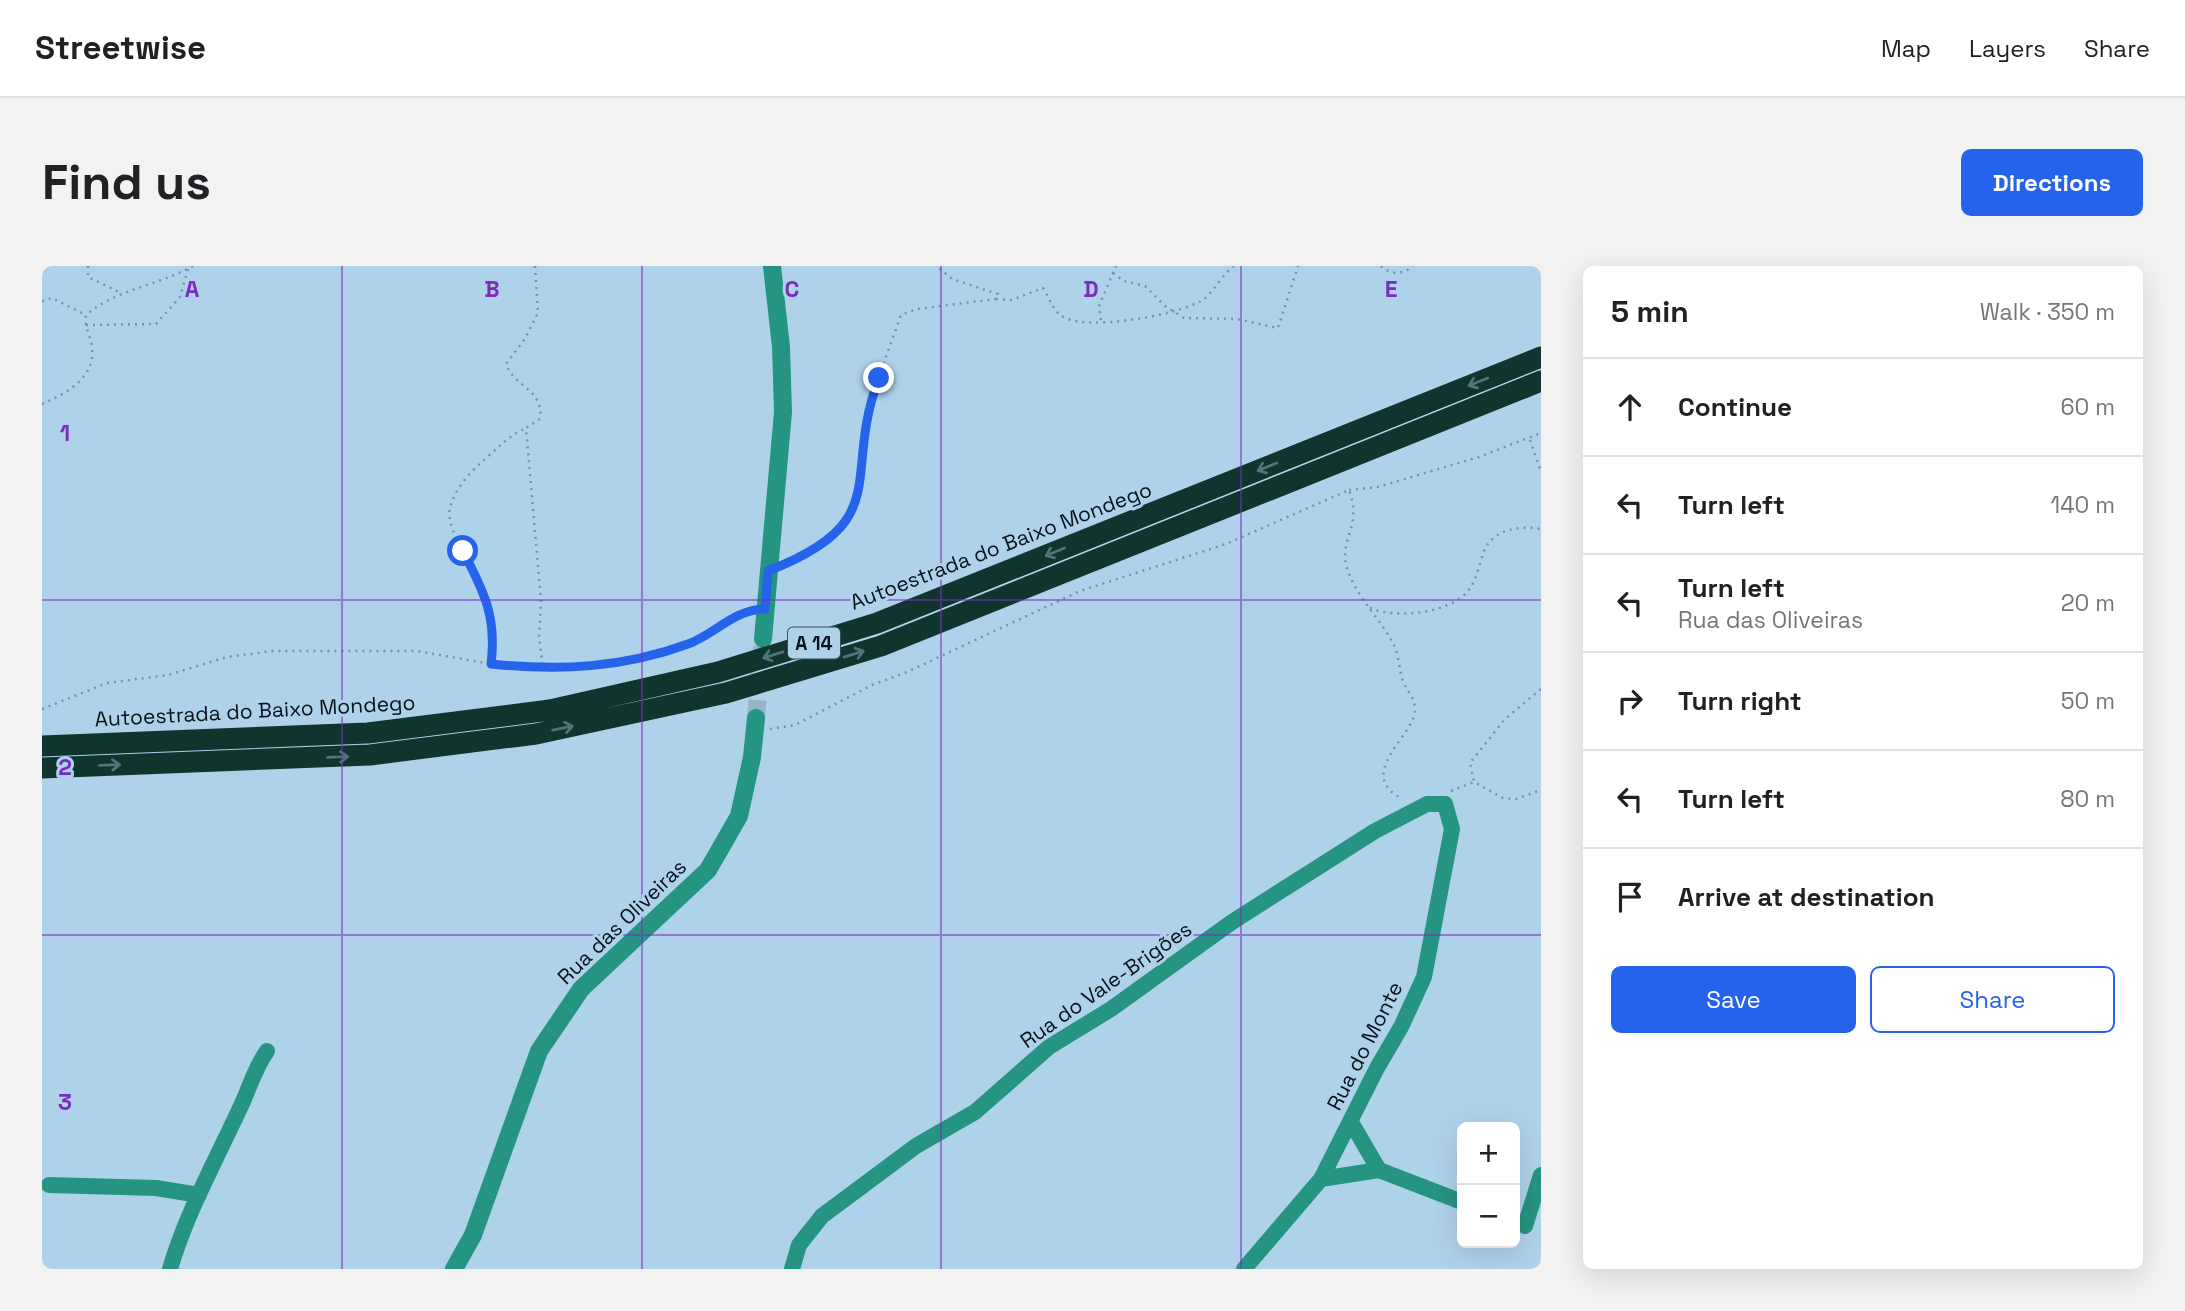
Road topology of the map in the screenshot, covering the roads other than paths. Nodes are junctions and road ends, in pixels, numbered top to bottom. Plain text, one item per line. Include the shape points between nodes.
1 (772, 266) edge
2 (1541, 357) edge
3 (1541, 381) edge
4 (763, 639) tunnel mouth
5 (755, 724) tunnel mouth
6 (42, 746) edge
7 (42, 768) edge
8 (1445, 798) joint
9 (267, 1051) dead end
10 (1351, 1122) junction
11 (1379, 1170) junction
12 (1541, 1175) edge
13 (1321, 1179) junction
14 (49, 1185) dead end
15 (199, 1195) junction
16 (1457, 1200) edge
17 (1520, 1224) edge
18 (1541, 1232) edge
19 (170, 1269) edge
20 (454, 1269) edge
21 (792, 1269) edge
22 (1244, 1269) edge

1 - 4 street via 783,412
2 -> 6 highway, Autoestrada do Baixo Mondego / A 14 via 877,623 718,672 550,710 368,733
7 -> 3 highway, A 14 via 370,755 536,734 726,693 880,646
5 - 20 street, Rua das Oliveiras via 739,816 708,870 581,989 539,1051 473,1235
8 - 10 street, Rua do Monte via 1452,829 1423,977
8 - 21 street, Rua do Vale-Brigões via 1374,831 1049,1046 975,1112 916,1146 822,1216 799,1245
9 - 15 street
10 - 11 street
10 - 13 street, Rua do Monte
11 - 13 street
11 - 16 street
12 - 17 street
13 - 22 street, Rua do Monte
14 - 15 street via 143,1187
15 - 19 street
17 - 18 street

